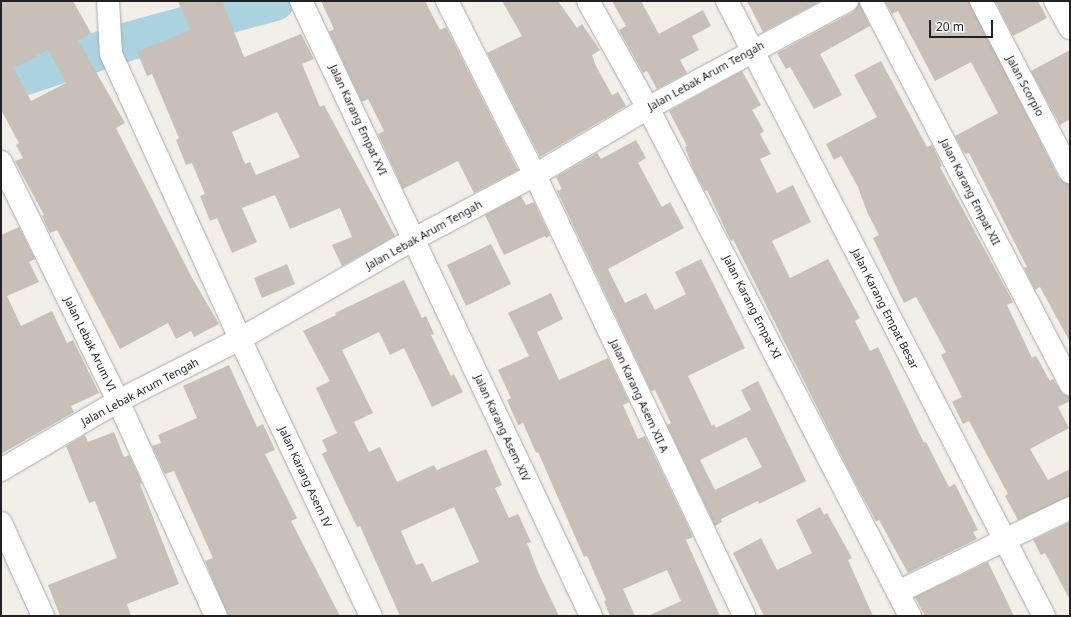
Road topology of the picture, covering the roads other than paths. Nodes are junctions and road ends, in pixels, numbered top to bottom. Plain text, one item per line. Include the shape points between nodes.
1 (108, 1) edge
2 (447, 1) edge
3 (588, 1) edge
4 (727, 1) edge
5 (847, 1) edge
6 (871, 1) edge
7 (981, 1) edge
8 (1055, 1) edge
9 (302, 2) edge
10 (1070, 28) edge
11 (752, 51) junction
12 (648, 108) junction
13 (1, 162) edge
14 (1070, 172) edge
15 (535, 175) junction
16 (414, 239) junction
17 (240, 339) junction
18 (1070, 384) edge
19 (118, 401) junction
20 (1, 470) edge
21 (1070, 508) edge
22 (1, 523) edge
23 (1005, 540) junction
24 (898, 592) junction
25 (43, 616) edge
26 (216, 616) edge
27 (371, 616) edge
28 (590, 616) edge
29 (744, 616) edge
30 (910, 616) edge
31 (1044, 616) edge

1 - 17 street via 110,47
2 - 15 street, Jalan Karang Asem XII A
3 - 12 street, Jalan Karang Empat XI
4 - 11 street, Jalan Karang Empat Besar
5 - 11 street, Jalan Lebak Arum Tengah
6 - 18 street, Jalan Karang Empat XII
7 - 14 street, Jalan Scorpio
8 - 10 street
9 - 16 street, Jalan Karang Empat XVI
11 - 12 street, Jalan Lebak Arum Tengah
11 - 23 street, Jalan Karang Empat Besar
12 - 15 street, Jalan Lebak Arum Tengah
12 - 24 street, Jalan Karang Empat XI
13 - 19 street, Jalan Lebak Arum VI
15 - 16 street, Jalan Lebak Arum Tengah
15 - 29 street, Jalan Karang Asem XII A
16 - 17 street, Jalan Lebak Arum Tengah
16 - 28 street, Jalan Karang Asem XIV
17 - 19 street, Jalan Lebak Arum Tengah
17 - 27 street, Jalan Karang Asem IV
19 - 20 street, Jalan Lebak Arum Tengah
19 - 26 street, Jalan Lebak Arum VI
21 - 23 street
22 - 25 street
23 - 24 street
23 - 31 street, Jalan Karang Empat Besar
24 - 30 street, Jalan Karang Empat XI

